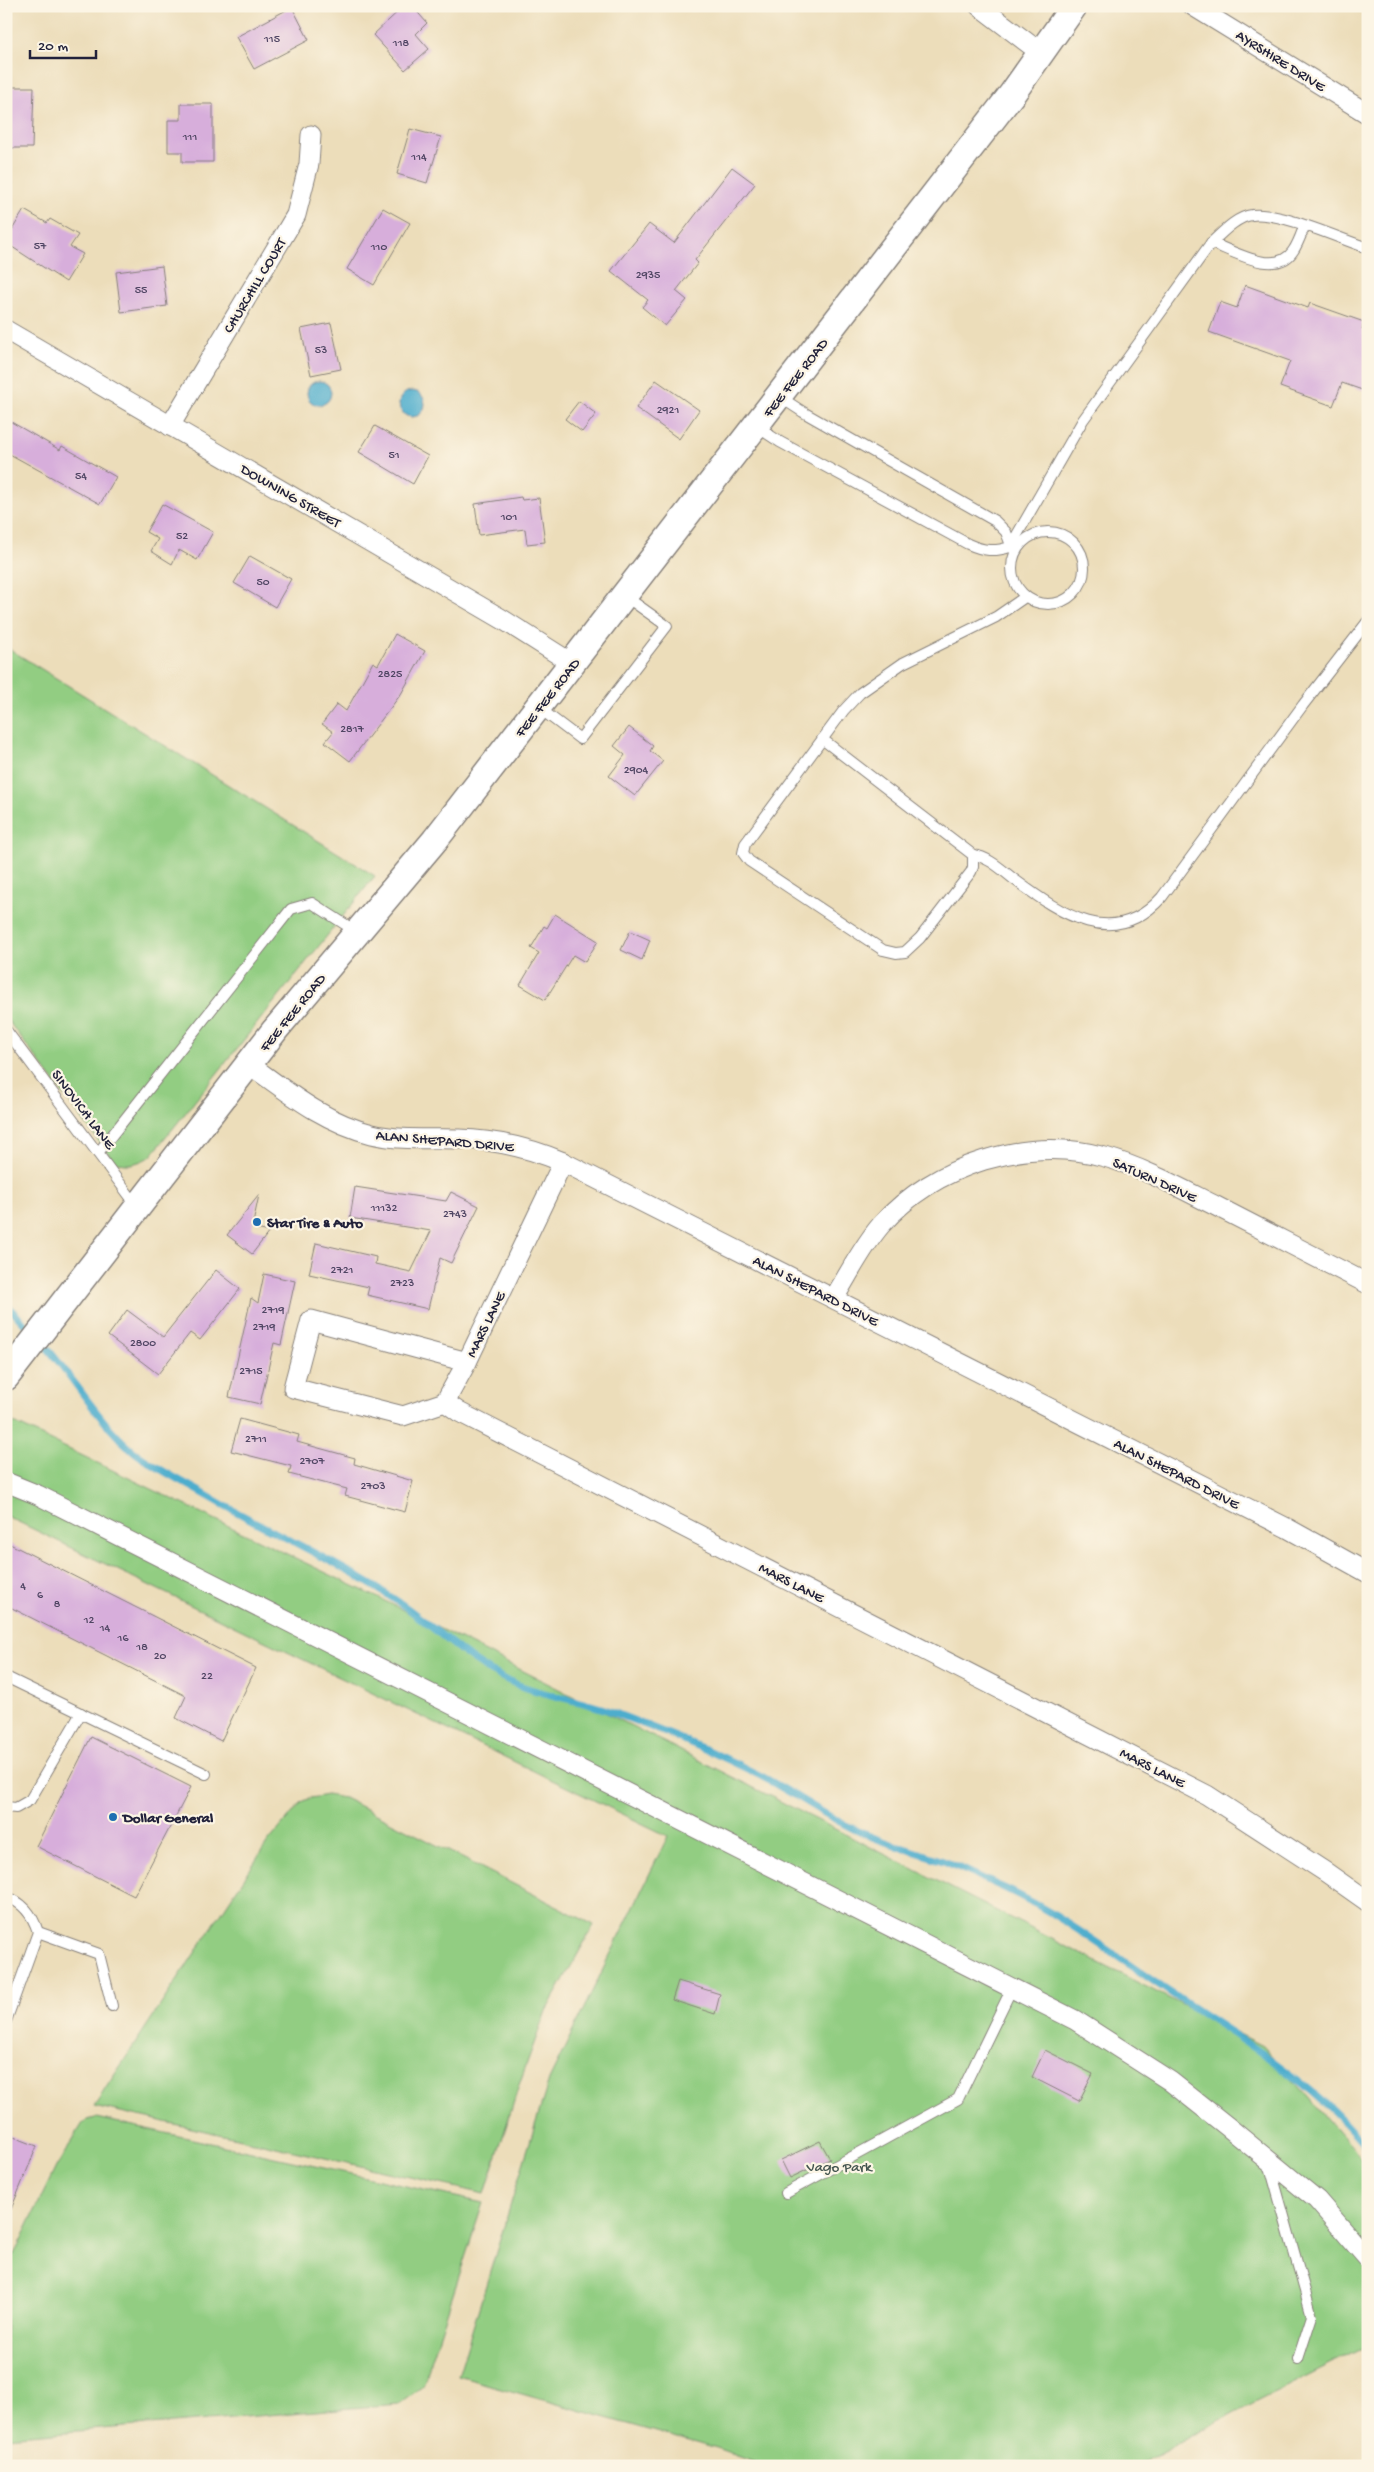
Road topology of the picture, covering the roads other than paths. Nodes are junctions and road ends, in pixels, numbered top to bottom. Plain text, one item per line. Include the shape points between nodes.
1 (978, 6) edge
2 (1074, 6) edge
3 (1193, 6) edge
4 (1041, 53) junction
5 (1368, 114) edge
6 (311, 135) dead end
7 (1304, 227) junction
8 (1211, 244) junction
9 (1368, 248) edge
10 (6, 330) edge
11 (780, 397) junction
12 (170, 426) junction
13 (757, 427) junction
14 (1013, 549) junction
15 (625, 596) junction
16 (1025, 597) junction
17 (1368, 621) edge
18 (572, 664) junction
19 (538, 708) junction
20 (822, 739) junction
21 (972, 855) junction
22 (358, 932) junction
23 (6, 1030) edge
24 (250, 1065) junction
25 (98, 1154) junction
26 (563, 1162) junction
27 (137, 1206) junction
28 (1368, 1284) edge
29 (834, 1298) junction
30 (467, 1362) junction
31 (10, 1369) edge
32 (444, 1402) junction
33 (6, 1482) edge
34 (1368, 1573) edge
35 (6, 1677) edge
36 (81, 1712) junction
37 (206, 1774) dead end
38 (6, 1807) edge
39 (6, 1897) edge
40 (1368, 1902) edge
41 (38, 1932) junction
42 (1012, 1988) junction
43 (112, 2006) dead end
44 (6, 2021) edge
45 (1268, 2160) junction
46 (786, 2193) dead end
47 (1368, 2259) edge
48 (1298, 2359) dead end

1 - 4 street
2 - 4 street, FEE FEE ROAD
3 - 5 street, AYRSHIRE DRIVE
4 - 11 street, FEE FEE ROAD
6 - 12 street, CHURCHILL COURT via 309,164 296,215
7 - 8 lane via 1276,216 1251,215 1230,226
7 - 8 lane via 1294,251 1278,262 1260,261
7 - 9 lane
8 - 14 lane via 1101,393
10 - 12 street, DOWNING STREET
11 - 13 street, FEE FEE ROAD
11 - 14 lane via 995,521 1006,532
12 - 18 street, DOWNING STREET via 496,616
13 - 14 lane via 968,544 996,552
13 - 15 street, FEE FEE ROAD
14 - 16 lane via 1012,576
14 - 16 lane via 1032,535 1056,533 1067,537 1082,555 1083,578 1069,598 1047,605
15 - 18 street, FEE FEE ROAD
15 - 19 lane via 666,626 580,739
16 - 20 lane via 996,617 903,663 860,693
17 - 21 lane via 1162,896 1142,915 1115,924 1082,921 1052,906 990,862
18 - 19 street, FEE FEE ROAD
19 - 22 street, FEE FEE ROAD
20 - 21 lane
20 - 21 lane via 745,844 743,853 748,861 882,950 896,953 905,952 920,938 970,872
22 - 24 street, FEE FEE ROAD via 275,1030
22 - 25 lane via 312,903 291,909
23 - 25 lane, SINOVICH LANE
24 - 26 street, ALAN SHEPARD DRIVE via 312,1110 352,1128 389,1138 498,1141
24 - 27 street, FEE FEE ROAD
25 - 27 lane, SINOVICH LANE
26 - 29 street, ALAN SHEPARD DRIVE
26 - 30 street, MARS LANE
27 - 31 street, FEE FEE ROAD
28 - 29 street, SATURN DRIVE via 1128,1164 1104,1156 1052,1151 993,1158 940,1178 918,1192 881,1225
29 - 34 street, ALAN SHEPARD DRIVE
30 - 32 street, MARS LANE
30 - 32 street via 311,1320 293,1388 403,1416
32 - 40 street, MARS LANE via 1208,1795
33 - 42 street via 38,1495
35 - 36 lane
36 - 37 lane
36 - 38 lane via 30,1800 16,1808
39 - 41 lane via 27,1910
41 - 43 lane via 100,1954
41 - 44 lane
42 - 45 street via 1075,2020 1170,2081
42 - 46 lane via 958,2099
45 - 47 street via 1317,2200
45 - 48 lane via 1312,2316

